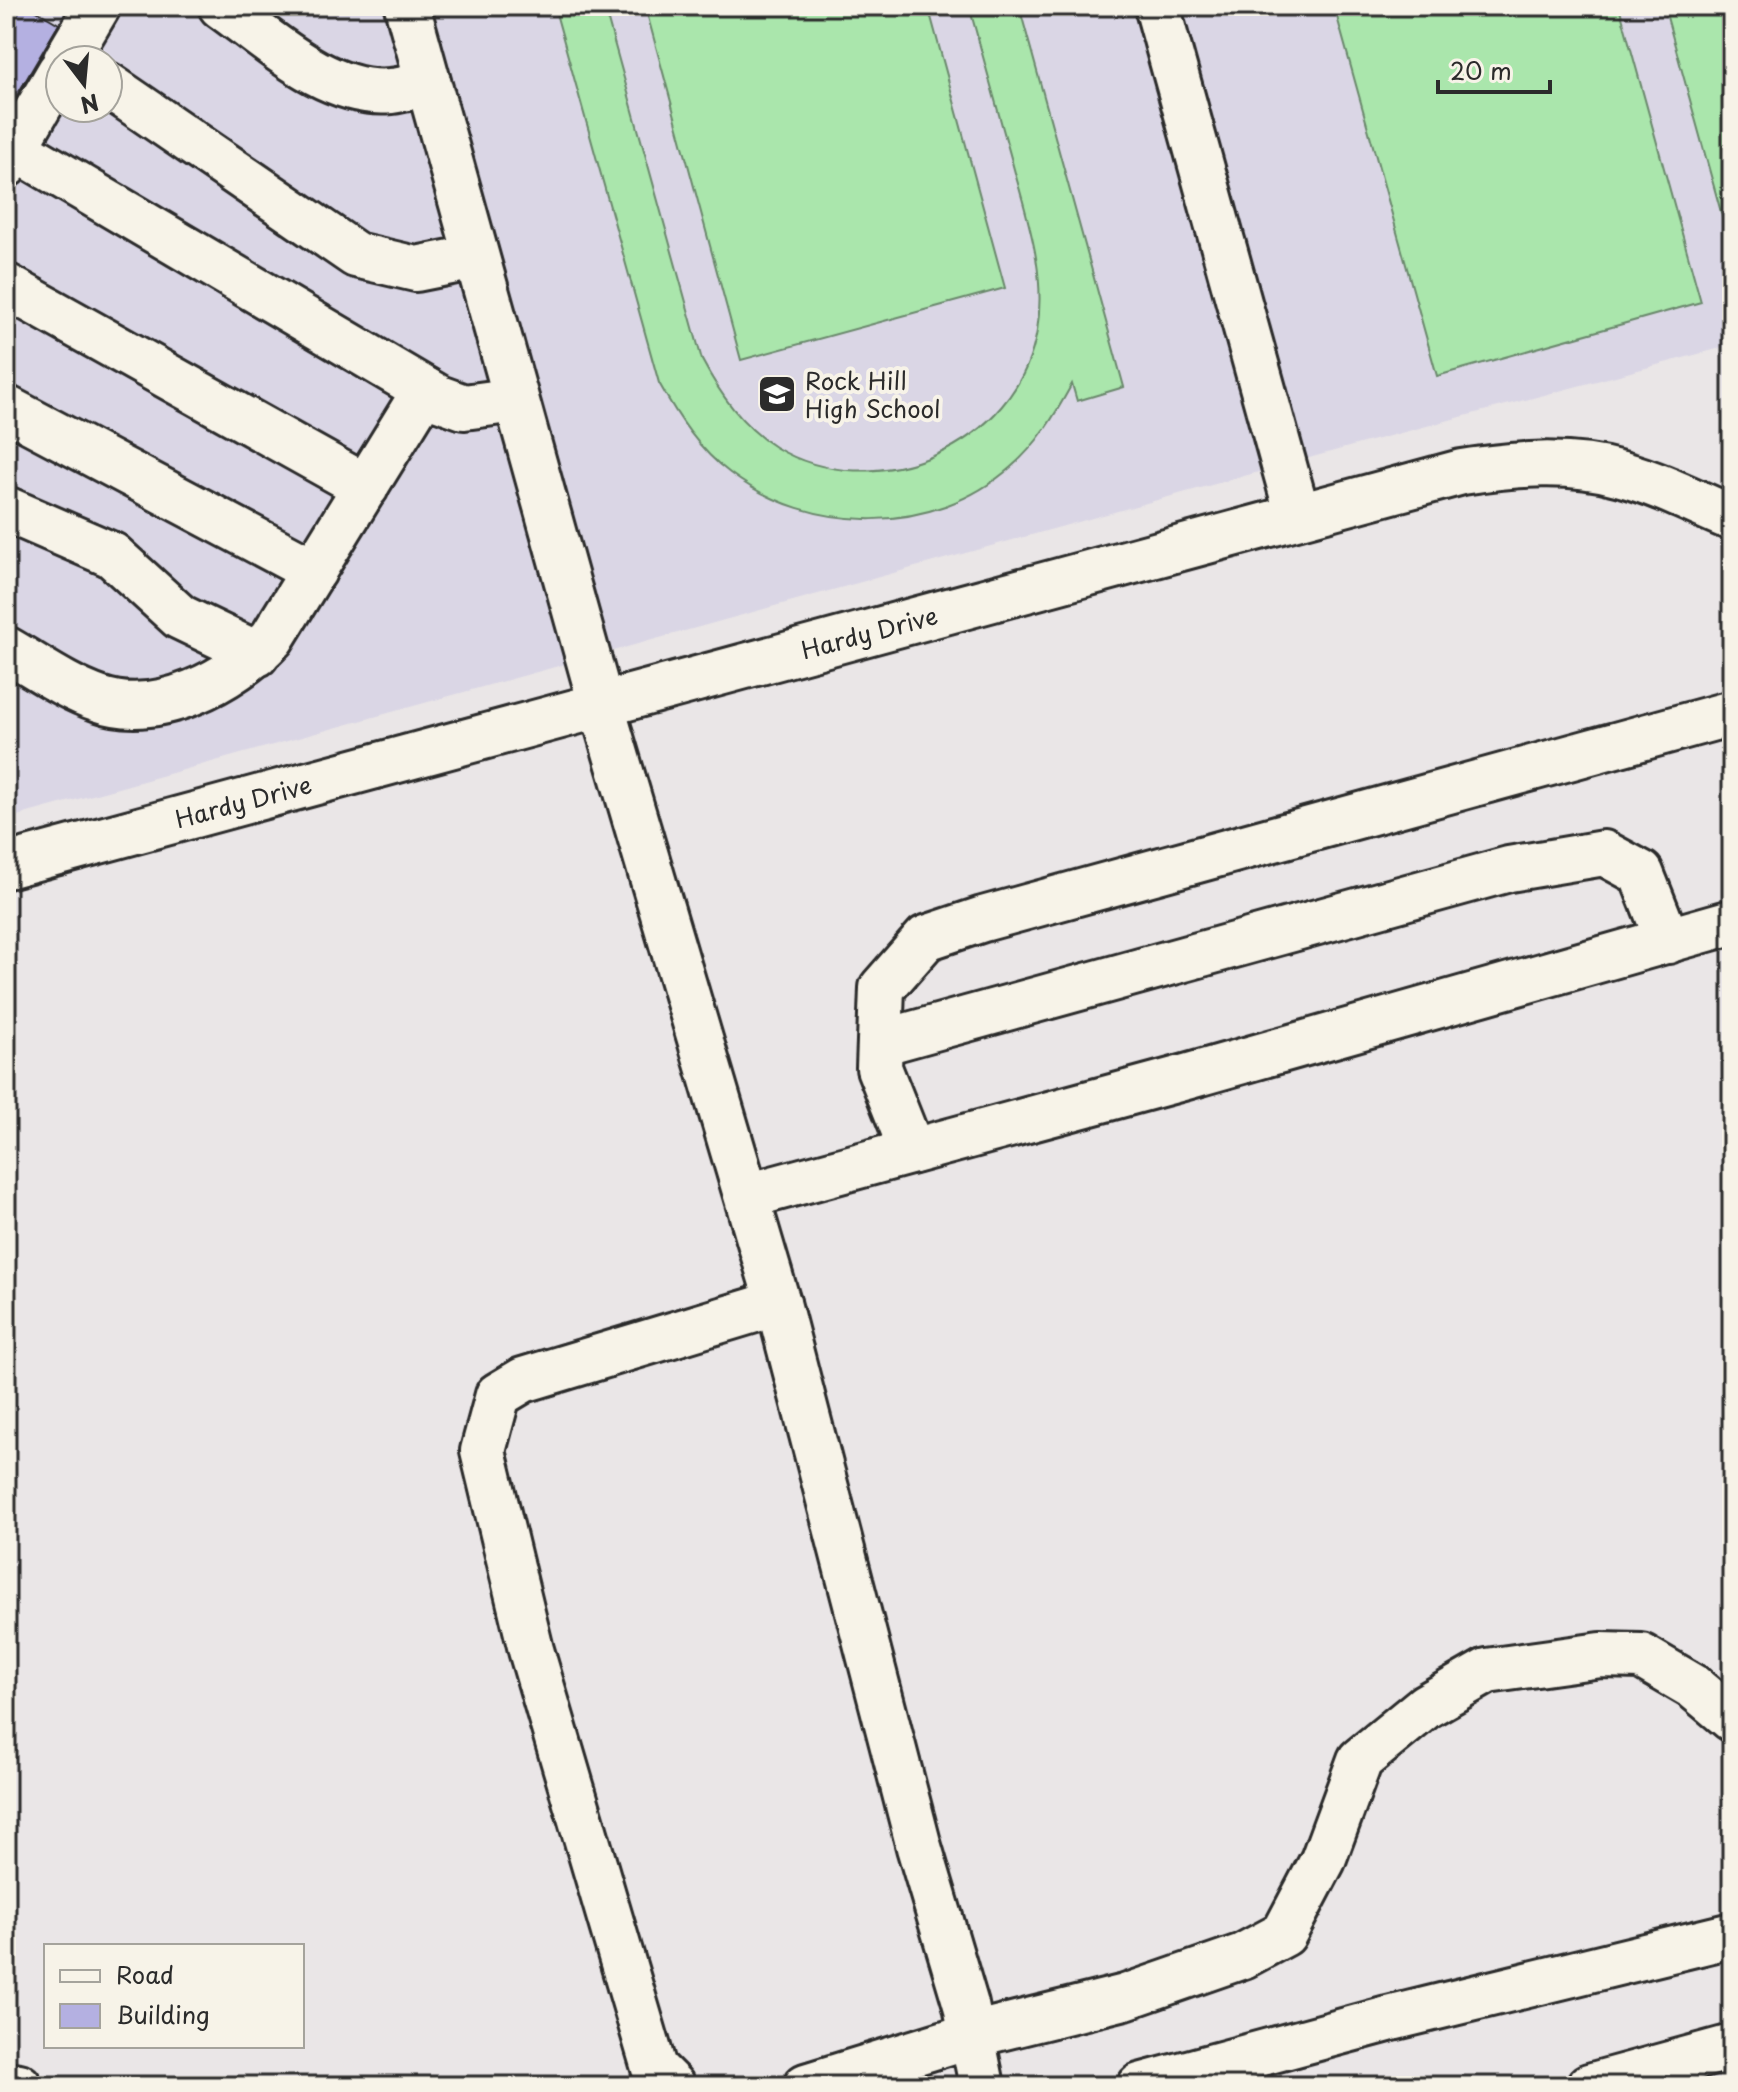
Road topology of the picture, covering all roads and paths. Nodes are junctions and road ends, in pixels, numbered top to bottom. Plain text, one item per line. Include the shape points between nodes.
1 (98, 6) edge
2 (221, 6) edge
3 (407, 6) edge
4 (1157, 6) edge
5 (77, 44) edge
6 (427, 83) junction
7 (124, 96) edge
8 (44, 100) edge
9 (10, 157) edge
10 (476, 257) junction
11 (6, 286) edge
12 (425, 390) junction
13 (516, 400) junction
14 (6, 408) edge
15 (366, 487) junction
16 (6, 509) edge
17 (1298, 516) junction
18 (1732, 518) edge
19 (314, 571) junction
20 (6, 649) edge
21 (257, 654) junction
22 (601, 704) junction
23 (1732, 713) edge
24 (6, 866) edge
25 (1732, 922) edge
26 (1668, 941) junction
27 (880, 1043) junction
28 (912, 1151) junction
29 (747, 1196) junction
30 (778, 1303) junction
31 (1732, 1719) edge
32 (1732, 1935) edge
33 (972, 2035) junction
34 (1732, 2047) edge
35 (6, 2084) edge
36 (19, 2086) edge
37 (672, 2086) edge
38 (806, 2086) edge
39 (982, 2086) edge
40 (1140, 2086) edge
41 (1589, 2086) edge

1 - 5 street
2 - 6 street via 311,70 356,88 389,91
3 - 6 street
4 - 17 street
6 - 10 street
7 - 10 street via 356,255 416,269
8 - 9 street
9 - 12 street
10 - 13 street
11 - 15 street
12 - 13 street via 464,407
12 - 15 street
13 - 22 street
14 - 19 street
15 - 19 street
16 - 21 street via 112,555 180,617
17 - 18 street, Hardy Drive via 1462,472 1566,464 1623,474
17 - 22 street, Hardy Drive
19 - 21 street
20 - 21 street via 101,700 126,703 153,702 195,690 237,671
22 - 24 street, Hardy Drive
22 - 29 street
23 - 27 street via 926,938 882,988
25 - 26 street
26 - 27 street via 1641,873 1604,853 1509,869
26 - 28 street
27 - 28 street via 879,1068
28 - 29 street
29 - 30 street
30 - 33 street
30 - 37 street via 523,1380 498,1395 483,1451 531,1650 654,2068
31 - 33 street via 1694,1687 1641,1656 1601,1655 1487,1671 1426,1706 1360,1760 1323,1860 1284,1934 1243,1956 1125,1997
32 - 40 street
33 - 38 street
33 - 39 street
34 - 41 street
35 - 36 street

